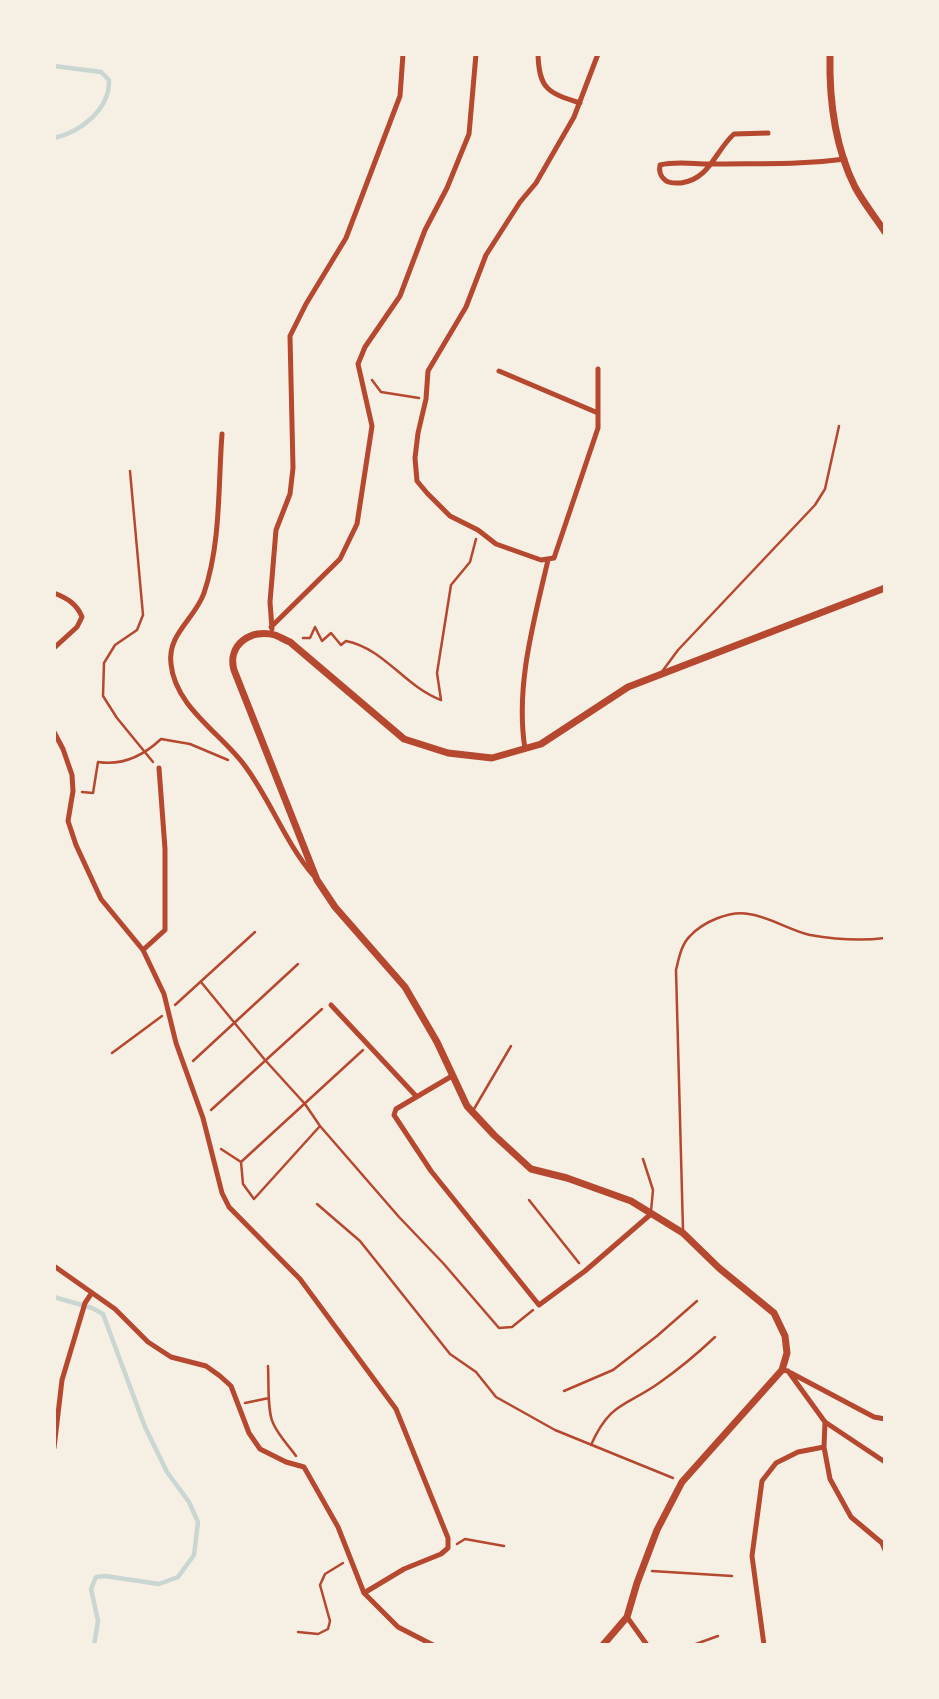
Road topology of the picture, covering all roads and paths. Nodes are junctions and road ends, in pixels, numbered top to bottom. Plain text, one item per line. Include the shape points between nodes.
1 (403, 54) edge
2 (476, 54) edge
3 (538, 54) edge
4 (598, 54) edge
5 (830, 54) edge
6 (580, 103) junction
7 (768, 133) dead end
8 (845, 159) junction
9 (713, 163) junction
10 (885, 232) edge
11 (358, 364) junction
12 (598, 369) dead end
13 (499, 371) dead end
14 (426, 399) junction
15 (598, 413) junction
16 (839, 426) dead end
17 (222, 435) dead end
18 (130, 471) dead end
19 (478, 530) junction
20 (548, 560) junction
21 (885, 589) edge
22 (54, 593) edge
23 (273, 631) junction
24 (290, 642) junction
25 (54, 648) edge
26 (659, 675) junction
27 (54, 732) edge
28 (525, 748) junction
29 (145, 754) junction
30 (244, 765) junction
31 (159, 768) dead end
32 (73, 791) junction
33 (317, 880) junction
34 (255, 932) dead end
35 (885, 938) edge
36 (143, 950) junction
37 (298, 964) dead end
38 (201, 982) junction
39 (331, 1005) joint
40 (169, 1011) junction
41 (236, 1021) junction
42 (370, 1044) junction
43 (511, 1046) dead end
44 (112, 1053) dead end
45 (265, 1060) junction
46 (185, 1068) junction
47 (452, 1076) junction
48 (416, 1096) junction
49 (305, 1104) junction
50 (473, 1112) junction
51 (203, 1118) junction
52 (320, 1126) junction
53 (209, 1142) junction
54 (643, 1159) dead end
55 (241, 1162) junction
56 (529, 1200) dead end
57 (317, 1204) dead end
58 (650, 1214) junction
59 (683, 1233) junction
60 (54, 1266) edge
61 (586, 1271) junction
62 (91, 1294) junction
63 (697, 1301) dead end
64 (539, 1305) junction
65 (715, 1337) dead end
66 (268, 1366) dead end
67 (785, 1371) junction
68 (565, 1391) dead end
69 (269, 1398) junction
70 (239, 1408) junction
71 (885, 1419) edge
72 (825, 1422) junction
73 (591, 1445) junction
74 (824, 1447) junction
75 (54, 1448) edge
76 (885, 1462) edge
77 (304, 1467) junction
78 (682, 1482) junction
79 (505, 1546) dead end
80 (448, 1548) junction
81 (885, 1550) edge
82 (349, 1560) junction
83 (642, 1571) junction
84 (732, 1576) dead end
85 (364, 1593) junction
86 (628, 1617) junction
87 (298, 1632) dead end
88 (718, 1636) dead end
89 (433, 1645) edge
90 (603, 1645) edge
91 (647, 1645) edge
92 (692, 1645) edge
93 (764, 1645) edge

1 - 23 street via 400,96 366,190 346,238 290,336 293,468 290,494 276,530 270,603
2 - 11 street via 468,134 400,296
3 - 6 street via 545,88
4 - 6 street
5 - 8 street via 834,125
6 - 14 street via 536,183 486,256 466,307 428,371
7 - 9 street via 734,135
8 - 9 street
8 - 10 street via 855,186
9 - 9 street via 668,163 660,165 659,172 664,180 684,182 695,179
11 - 14 path via 381,392
11 - 23 street via 372,426 357,524 340,559
12 - 15 street
13 - 15 street
14 - 19 street via 415,458 417,481 450,516
15 - 20 street via 598,428 577,495 554,558
16 - 26 lane via 825,489 815,505
17 - 30 street via 209,575 203,597 171,649 170,665 190,705
18 - 29 path via 144,615 137,630 115,645 104,663 103,696
19 - 20 street via 496,544
19 - 24 path via 470,562 451,585 437,673 441,700 361,644 346,640 341,645 331,633 322,641 315,627 310,638
20 - 28 street via 524,682 521,726
21 - 26 street
22 - 25 street via 78,608 82,617
23 - 24 street
23 - 33 street via 239,642 232,662
24 - 28 street via 404,739 448,753 492,758
26 - 28 street via 628,687 541,744
27 - 32 street via 64,749
29 - 30 path via 161,739 190,744
29 - 32 path via 113,765 98,762 93,793
30 - 33 street via 296,855
31 - 36 street via 165,930
32 - 36 street via 68,821 76,845 101,899
33 - 47 street via 405,988
34 - 38 path
35 - 59 lane via 809,934 748,913 710,921 690,935 676,970
36 - 40 street
37 - 41 path
38 - 40 path
38 - 41 path
39 - 42 street
39 - 45 path via 318,1010
40 - 44 path
40 - 46 street
41 - 45 path
41 - 46 path
42 - 48 street
42 - 49 path
43 - 50 lane
45 - 49 path
45 - 51 path
46 - 51 street
47 - 48 street
47 - 50 street
48 - 64 street via 396,1109 397,1121 431,1171
49 - 52 path
49 - 55 path
50 - 58 street via 531,1169 631,1201
51 - 53 street
52 - 55 path via 254,1199 243,1184
52 - 64 path via 499,1328 512,1327
53 - 55 path
53 - 80 street via 229,1207 300,1279 396,1409 448,1538
54 - 58 lane via 654,1198
56 - 61 path
57 - 73 path via 360,1241 450,1354 482,1377 496,1397
58 - 59 street
58 - 61 street
59 - 67 street via 774,1313 785,1336
60 - 62 street
61 - 64 street
62 - 70 street via 171,1357 205,1366 220,1376 231,1386
62 - 75 street via 62,1381
63 - 68 path via 613,1370
65 - 73 path via 679,1370 619,1405 600,1424
66 - 69 path
67 - 71 street
67 - 72 street
67 - 78 street
69 - 70 path
69 - 77 path via 273,1424
70 - 77 street via 260,1449
72 - 74 street
72 - 76 street
73 - 78 path
74 - 81 street via 830,1479 851,1517
74 - 93 street via 776,1463 762,1481 752,1556
77 - 82 street via 338,1527
78 - 83 street
79 - 80 path via 465,1539
80 - 85 street
82 - 85 street
82 - 87 path via 325,1574 320,1585 328,1629 318,1634
83 - 84 path
83 - 86 street
85 - 89 street via 398,1627
86 - 90 street
86 - 91 street
88 - 92 path

